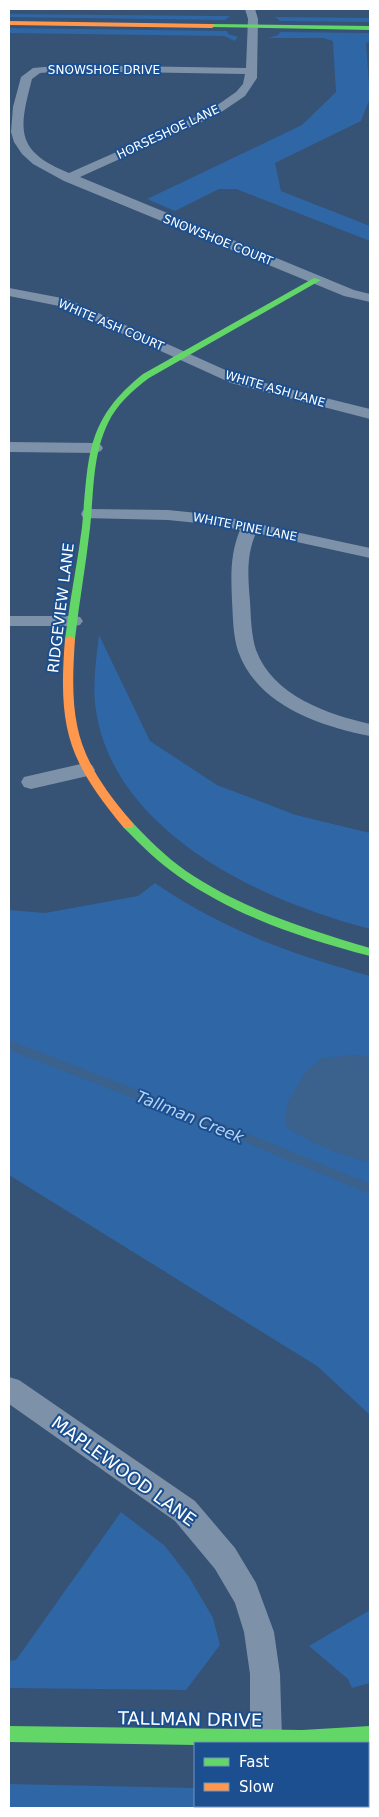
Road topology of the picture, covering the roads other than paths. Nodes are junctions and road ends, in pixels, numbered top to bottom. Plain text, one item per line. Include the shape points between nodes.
1 (250, 9) edge
2 (9, 23) edge
3 (252, 26) junction
4 (370, 28) edge
5 (251, 71) junction
6 (68, 178) junction
7 (318, 280) junction
8 (9, 292) edge
9 (370, 298) edge
10 (182, 356) junction
11 (370, 414) edge
12 (9, 447) edge
13 (96, 448) junction
14 (89, 514) junction
15 (250, 527) junction
16 (370, 553) edge
17 (9, 621) edge
18 (74, 621) junction
19 (370, 730) edge
20 (85, 770) junction
21 (30, 782) dead end
22 (370, 952) edge
23 (9, 1389) edge
24 (9, 1734) edge
25 (370, 1734) edge
26 (266, 1738) junction

1 - 3 street, HORSESHOE LANE
2 - 3 street
3 - 4 street
3 - 5 street, HORSESHOE LANE
5 - 6 street, HORSESHOE LANE via 247,86 234,100 219,109
5 - 6 street, SNOWSHOE DRIVE via 32,69 27,77 16,125 17,136 37,162
6 - 7 street, SNOWSHOE COURT
7 - 9 street, SNOWSHOE COURT
7 - 10 street, RIDGEVIEW LANE
8 - 10 street, WHITE ASH COURT via 62,302
10 - 11 street, WHITE ASH LANE via 236,380
10 - 13 street, RIDGEVIEW LANE via 135,383 120,396 106,416
12 - 13 street
13 - 14 street, RIDGEVIEW LANE
14 - 15 street, WHITE PINE LANE via 192,516
14 - 18 street, RIDGEVIEW LANE
15 - 16 street, WHITE PINE LANE
15 - 19 street via 241,546 239,564 244,637 260,674 288,699 322,717
17 - 18 street
18 - 20 street, RIDGEVIEW LANE via 68,666 68,700 75,745
20 - 21 street
20 - 22 street, RIDGEVIEW LANE via 102,796 147,846 193,883 286,928
23 - 26 street, MAPLEWOOD LANE via 185,1511 223,1555 239,1578 259,1630
24 - 26 street, TALLMAN DRIVE
25 - 26 street, TALLMAN DRIVE

